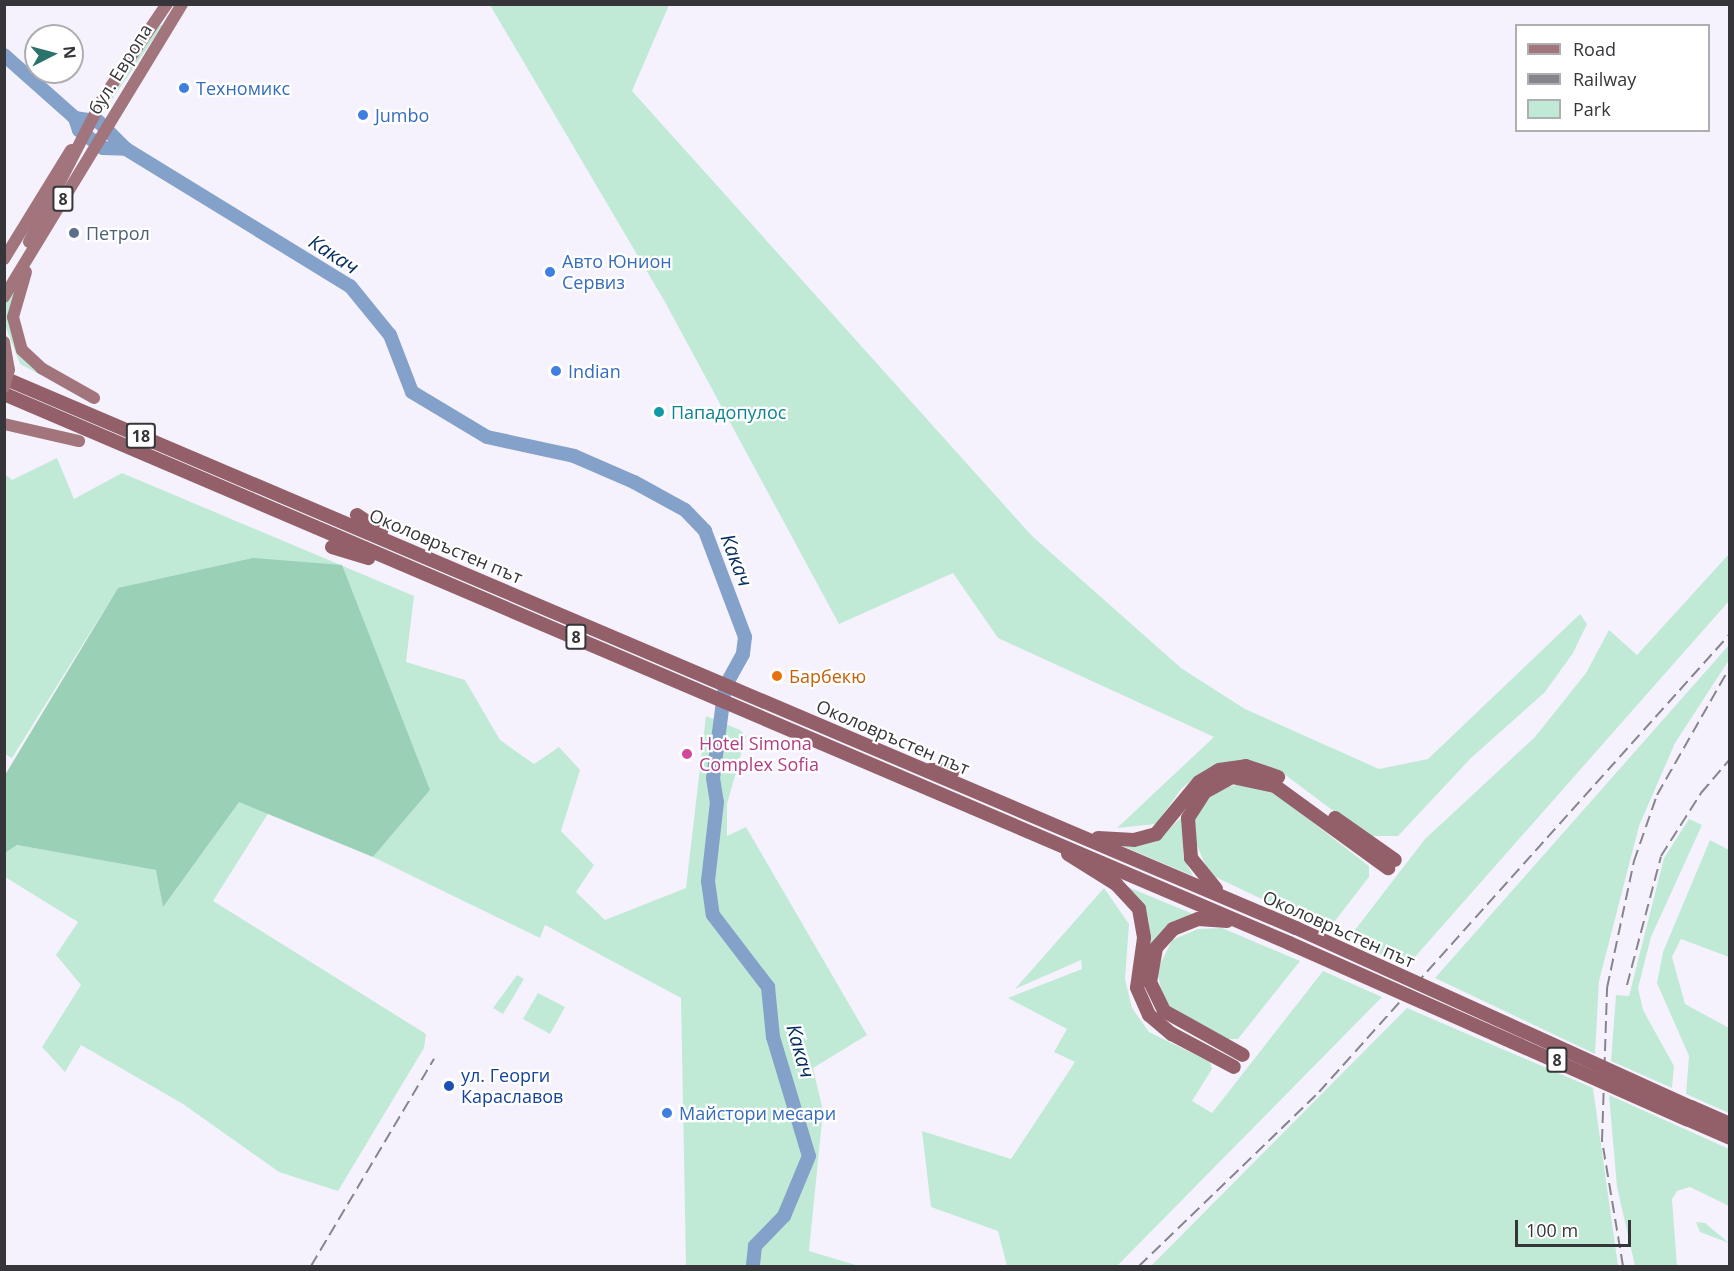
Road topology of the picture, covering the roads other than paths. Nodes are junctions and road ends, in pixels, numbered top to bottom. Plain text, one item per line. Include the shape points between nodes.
1 (167, 4) edge
2 (182, 4) edge
3 (76, 145) junction
4 (88, 152) junction
5 (69, 170) junction
6 (26, 222) junction
7 (4, 243) edge
8 (36, 245) junction
9 (4, 259) edge
10 (4, 285) edge
11 (4, 297) edge
12 (4, 342) edge
13 (7, 374) edge
14 (4, 387) edge
15 (4, 394) edge
16 (94, 398) dead end
17 (4, 424) edge
18 (79, 441) dead end
19 (357, 514) dead end
20 (332, 547) dead end
21 (418, 555) junction
22 (441, 579) junction
23 (491, 585) joint
24 (925, 770) junction
25 (954, 770) dead end
26 (1081, 835) junction
27 (1052, 841) junction
28 (1260, 913) junction
29 (1252, 927) junction
30 (1243, 1055) dead end
31 (1234, 1067) dead end
32 (1689, 1113) junction
33 (1730, 1124) edge
34 (1730, 1138) edge

1 - 3 main road, бул. Европа / 8
2 - 4 main road, бул. Европа / 8
3 - 5 main road, бул. Европа
3 - 6 main road, бул. Европа / 8
4 - 5 main road, бул. Европа
4 - 8 main road, бул. Европа / 8
5 - 10 main road, бул. Европа
6 - 7 main road
6 - 9 main road, бул. Европа / 8
8 - 11 main road, бул. Европа
8 - 16 main road, 8 via 14,306 15,334 29,359
12 - 13 main road
13 - 14 main road, bridge
13 - 21 highway, Околовръстен път / 18
15 - 22 highway, Околовръстен път / 18
17 - 18 main road
19 - 21 highway
20 - 22 highway, 8
21 - 23 highway, Околовръстен път / 18
22 - 27 highway, Околовръстен път / 8
23 - 24 highway, Околовръстен път / 8
24 - 25 highway
24 - 26 highway, Околовръстен път / 8
26 - 28 highway, Околовръстен път / 8
26 - 28 highway via 1134,840 1156,834 1208,775 1246,766 1273,774 1391,864 1275,786 1247,776 1223,780 1192,809 1188,848 1202,878
27 - 29 highway, Околовръстен път / 8
27 - 31 highway via 1116,885 1139,909 1144,938 1137,988 1149,1016 1172,1034
28 - 32 highway, Околовръстен път / 8, bridge
29 - 30 highway via 1213,919 1185,922 1164,937 1150,965 1155,999 1164,1011
29 - 32 highway, Околовръстен път / 8, bridge
32 - 33 highway, Околовръстен път / 8
32 - 34 highway, Околовръстен път / 8

